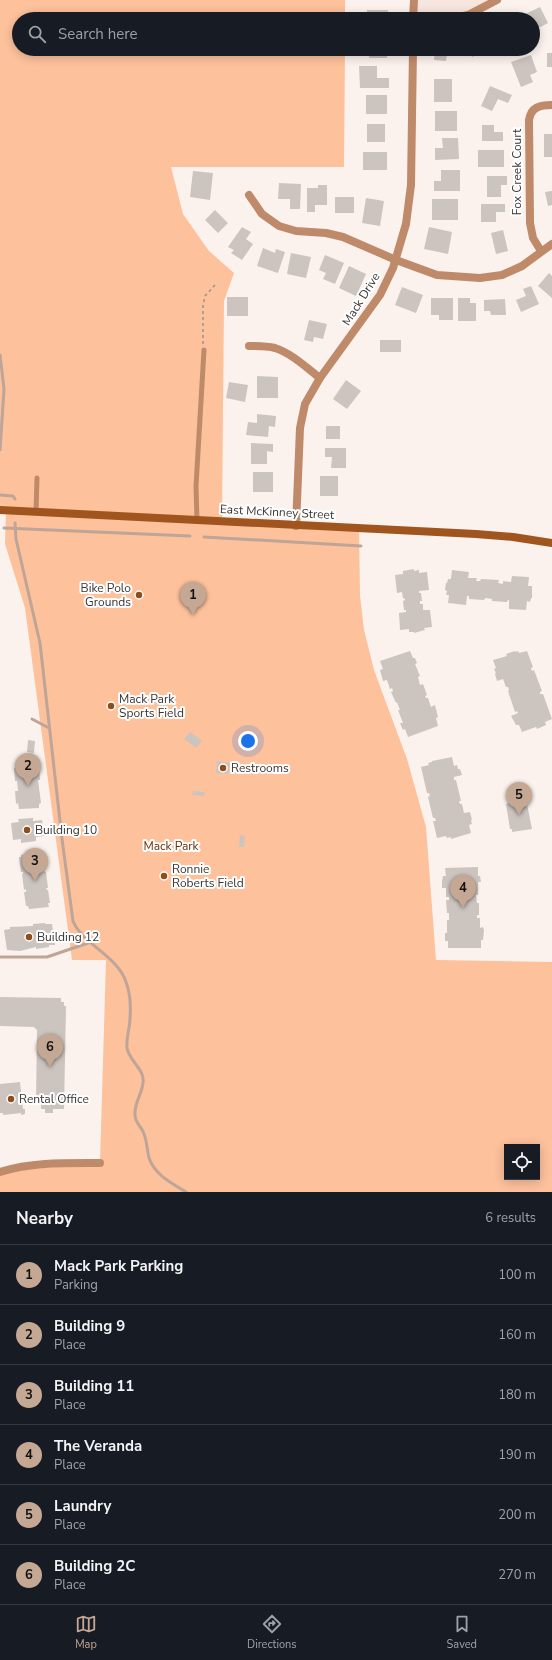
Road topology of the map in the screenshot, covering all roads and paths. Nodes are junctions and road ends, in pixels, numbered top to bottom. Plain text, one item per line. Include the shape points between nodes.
1 (414, 0) edge
2 (497, 0) edge
3 (413, 12) edge
4 (474, 12) edge
5 (413, 56) edge
6 (552, 105) edge
7 (249, 195) dead end
8 (552, 244) edge
9 (541, 251) junction
10 (396, 260) junction
11 (216, 284) dead end
12 (249, 346) dead end
13 (204, 350) joint
14 (320, 378) junction
15 (37, 478) dead end
16 (0, 510) edge
17 (36, 512) junction
18 (197, 521) junction
19 (296, 526) junction
20 (552, 543) edge
21 (100, 1163) dead end
22 (0, 1172) edge

1 - 3 street
2 - 4 street
5 - 10 street, Mack Drive via 410,199
6 - 9 street, Fox Creek Court via 537,107 531,112 529,120 530,223 533,238
7 - 10 street via 262,214 279,226 296,231 343,237
8 - 9 street
9 - 10 street via 514,270 491,277 437,275
10 - 14 street, Mack Drive via 374,304
11 - 13 path via 205,296 203,306
12 - 14 street via 268,347 280,351
13 - 18 lane via 196,486
14 - 19 street, Mack Drive via 308,396 301,415
15 - 17 lane
16 - 17 main road, East McKinney Street
17 - 18 main road, East McKinney Street
18 - 19 main road, East McKinney Street
19 - 20 main road, East McKinney Street via 476,534
21 - 22 street via 48,1164

